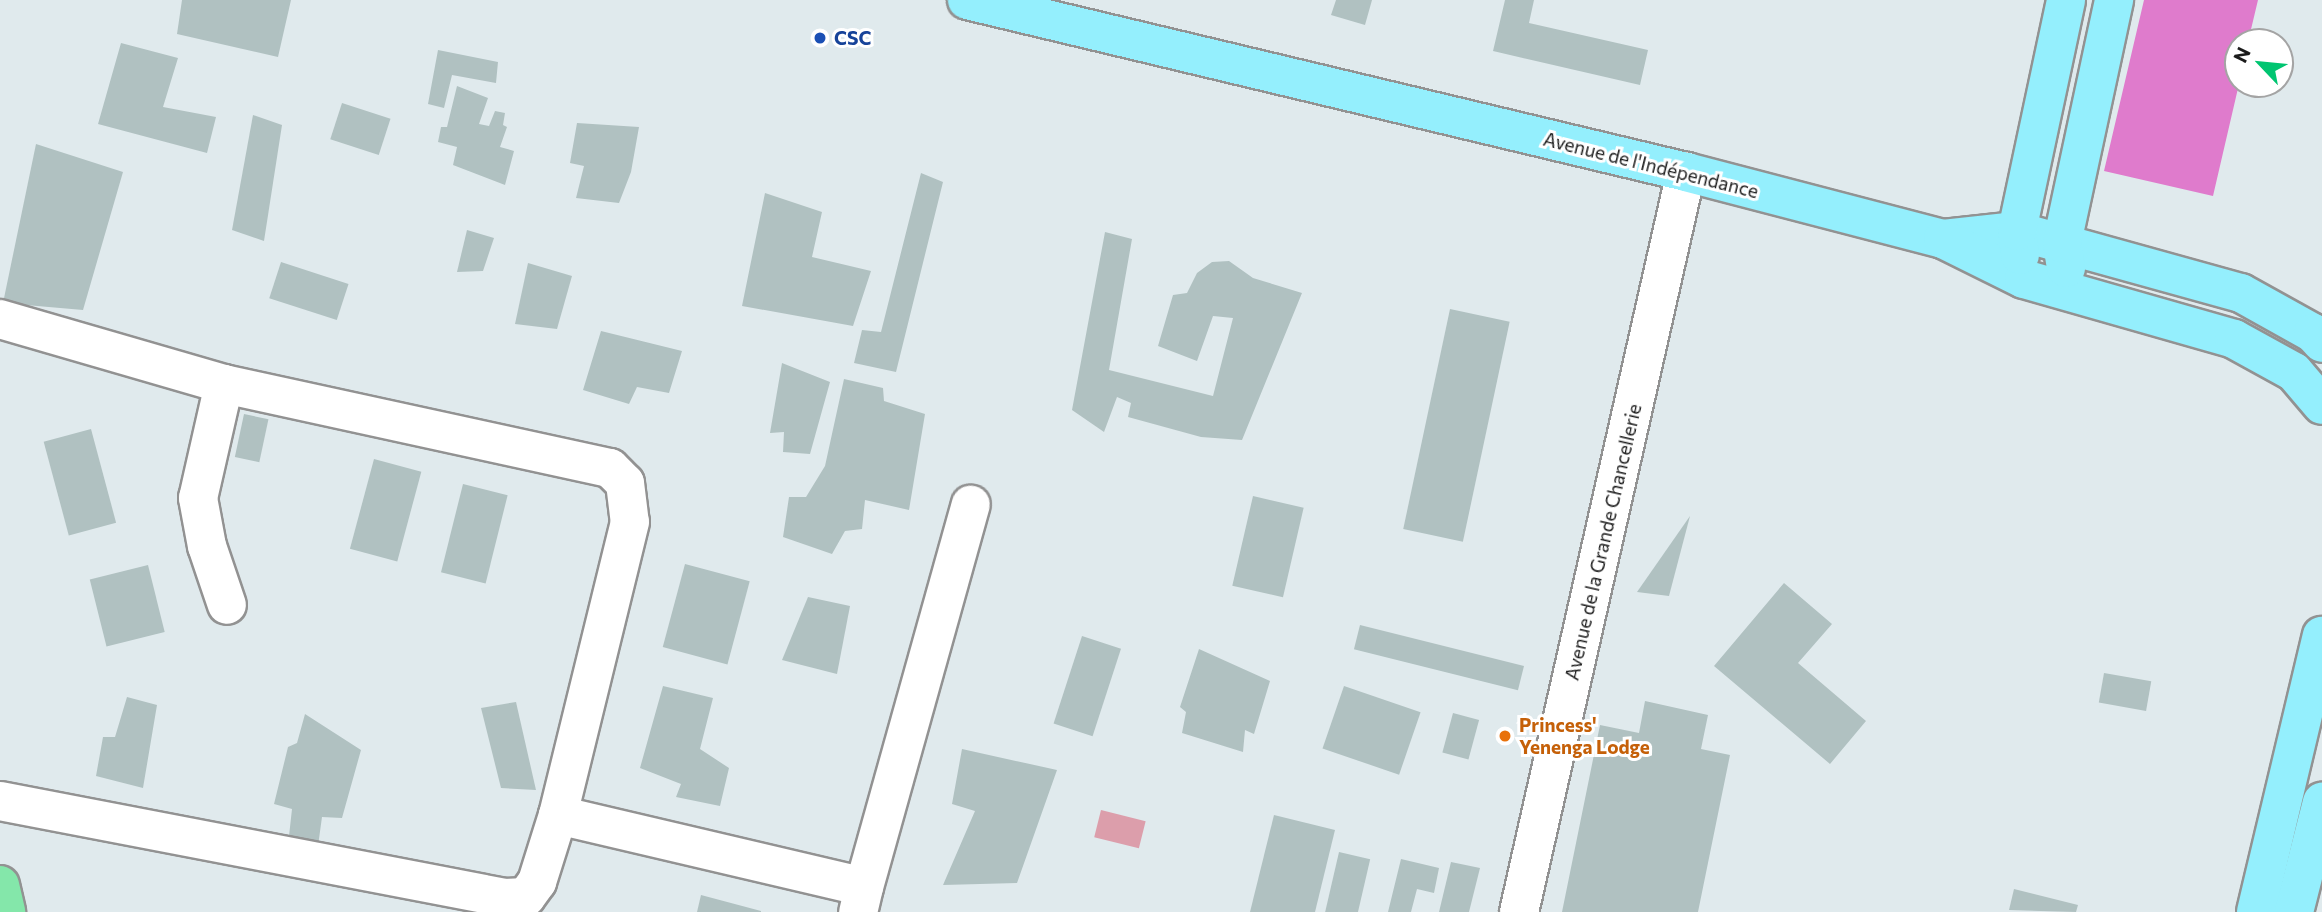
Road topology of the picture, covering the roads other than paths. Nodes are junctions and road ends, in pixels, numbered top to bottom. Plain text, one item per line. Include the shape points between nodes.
1 (967, 0) edge
2 (2066, 0) edge
3 (2114, 0) edge
4 (1686, 172) junction
5 (2017, 231) junction
6 (1943, 239) junction
7 (2062, 243) junction
8 (2024, 279) junction
9 (2070, 291) junction
10 (0, 320) edge
11 (2322, 343) edge
12 (224, 384) junction
13 (2322, 405) edge
14 (971, 505) dead end
15 (227, 605) dead end
16 (2322, 636) edge
17 (0, 801) edge
18 (2322, 802) edge
19 (558, 815) junction
20 (0, 885) edge
21 (2306, 891) edge
22 (861, 899) edge
23 (6, 912) edge
24 (1519, 912) edge
25 (2256, 912) edge

1 - 4 main road, Avenue de l'Indépendance
2 - 5 main road
3 - 7 main road
4 - 6 main road, Avenue de l'Indépendance
4 - 24 street, Avenue de la Grande Chancellerie
5 - 6 main road, Avenue de l'Indépendance
5 - 7 main road, Avenue de l'Indépendance
5 - 8 main road
6 - 8 main road
7 - 9 main road
7 - 11 main road, Avenue de l'Indépendance via 2241,293 2313,333
8 - 9 main road
9 - 13 main road via 2234,339 2294,372
10 - 12 street
12 - 15 street via 198,498 207,546
12 - 19 street via 610,468 625,483 630,523
14 - 22 street
16 - 25 main road
17 - 19 street via 505,898 526,897 537,882
18 - 21 main road
19 - 22 street
20 - 23 highway

